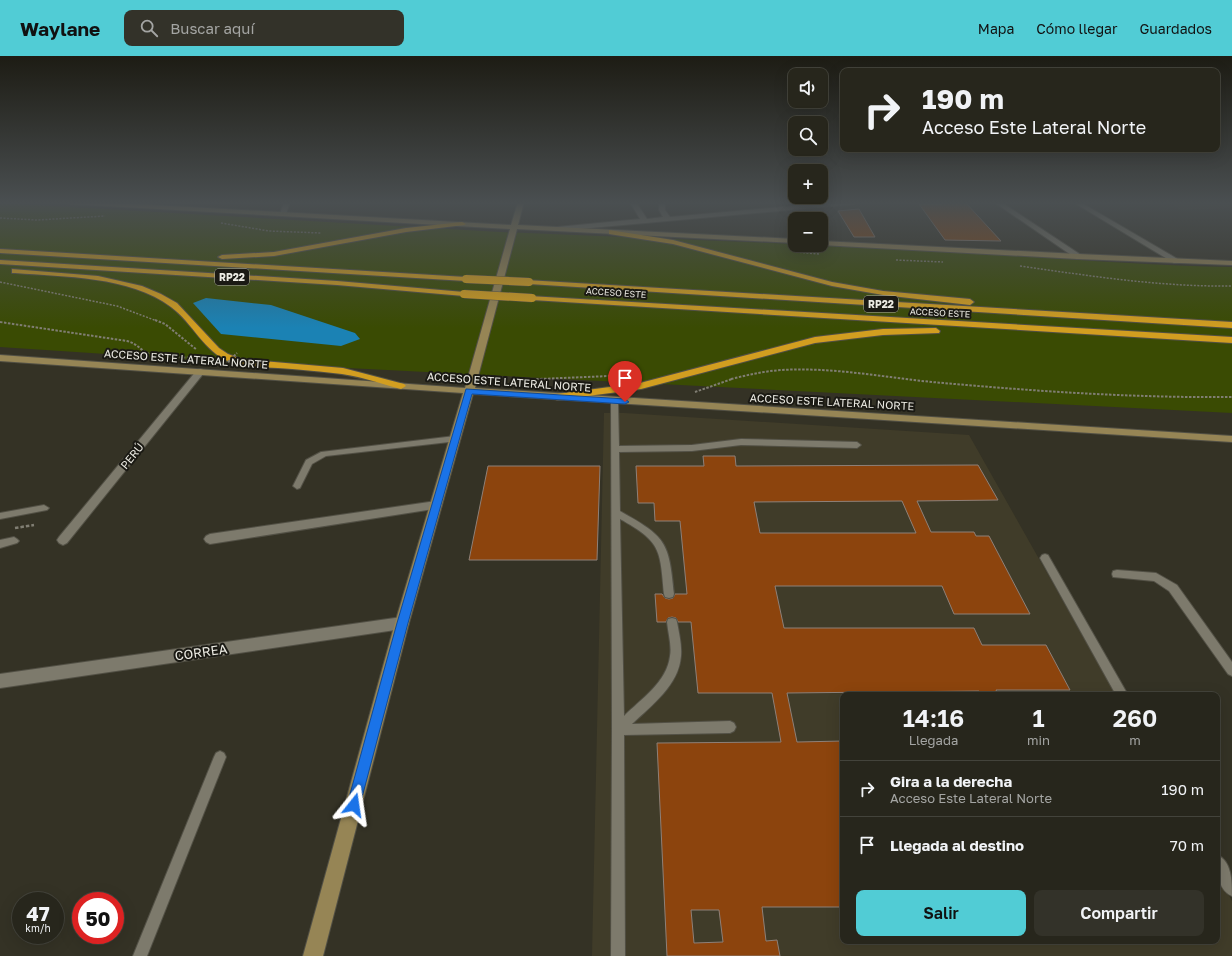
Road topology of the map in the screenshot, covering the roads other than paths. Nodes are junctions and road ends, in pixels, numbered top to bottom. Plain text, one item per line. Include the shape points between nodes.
1 (333, 244) edge
2 (509, 244) edge
3 (680, 244) edge
4 (846, 244) edge
5 (1060, 244) edge
6 (1149, 244) edge
7 (0, 250) edge
8 (1080, 257) junction
9 (1178, 261) junction
10 (0, 262) edge
11 (1232, 263) edge
12 (0, 270) edge
13 (1198, 324) junction
14 (1232, 326) edge
15 (1232, 340) edge
16 (0, 358) edge
17 (200, 372) junction
18 (401, 386) junction
19 (469, 391) junction
20 (557, 397) junction
21 (614, 401) junction
22 (455, 439) junction
23 (1232, 439) edge
24 (858, 445) dead end
25 (615, 449) junction
26 (297, 486) dead end
27 (436, 505) junction
28 (44, 508) dead end
29 (615, 512) junction
30 (0, 516) edge
31 (63, 540) dead end
32 (210, 540) dead end
33 (14, 541) dead end
34 (0, 544) edge
35 (1045, 558) dead end
36 (1117, 574) dead end
37 (669, 594) dead end
38 (672, 622) dead end
39 (402, 623) junction
40 (1232, 671) edge
41 (0, 681) edge
42 (1120, 692) edge
43 (730, 727) dead end
44 (618, 730) junction
45 (220, 757) dead end
46 (1220, 867) edge
47 (1232, 889) edge
48 (140, 956) edge
49 (313, 956) edge
50 (618, 956) edge

1 - 7 highway via 228,257
2 - 19 street
3 - 13 highway via 804,278 864,290
4 - 8 street
5 - 8 street
6 - 9 street
7 - 13 highway, ACCESO ESTE / RP22, bridge
8 - 9 street
9 - 11 street
10 - 15 highway, ACCESO ESTE / RP22, bridge via 337,283 464,294
12 - 18 highway via 102,280 152,293 175,306 213,347 233,360 254,364 341,370
13 - 14 highway, ACCESO ESTE / RP22
15 - 20 highway via 1116,340 924,330 883,332 795,345 641,386
16 - 17 street, ACCESO ESTE LATERAL NORTE
17 - 18 street, ACCESO ESTE LATERAL NORTE
17 - 31 street, PERÚ
18 - 19 street, ACCESO ESTE LATERAL NORTE
19 - 20 street, ACCESO ESTE LATERAL NORTE
19 - 22 street
20 - 21 street, ACCESO ESTE LATERAL NORTE
21 - 23 street, ACCESO ESTE LATERAL NORTE
21 - 25 lane
22 - 26 lane via 324,454 309,462
22 - 27 street
24 - 25 lane via 741,442 692,448
25 - 29 lane
27 - 32 street
27 - 39 street
28 - 30 lane
29 - 37 lane via 654,537 662,549
29 - 44 lane
33 - 34 lane
35 - 42 lane
36 - 40 lane via 1156,577 1173,588
38 - 44 lane via 676,654 672,673
39 - 41 street, CORREA
39 - 49 street
43 - 44 lane
44 - 50 lane
45 - 48 lane
46 - 47 lane

